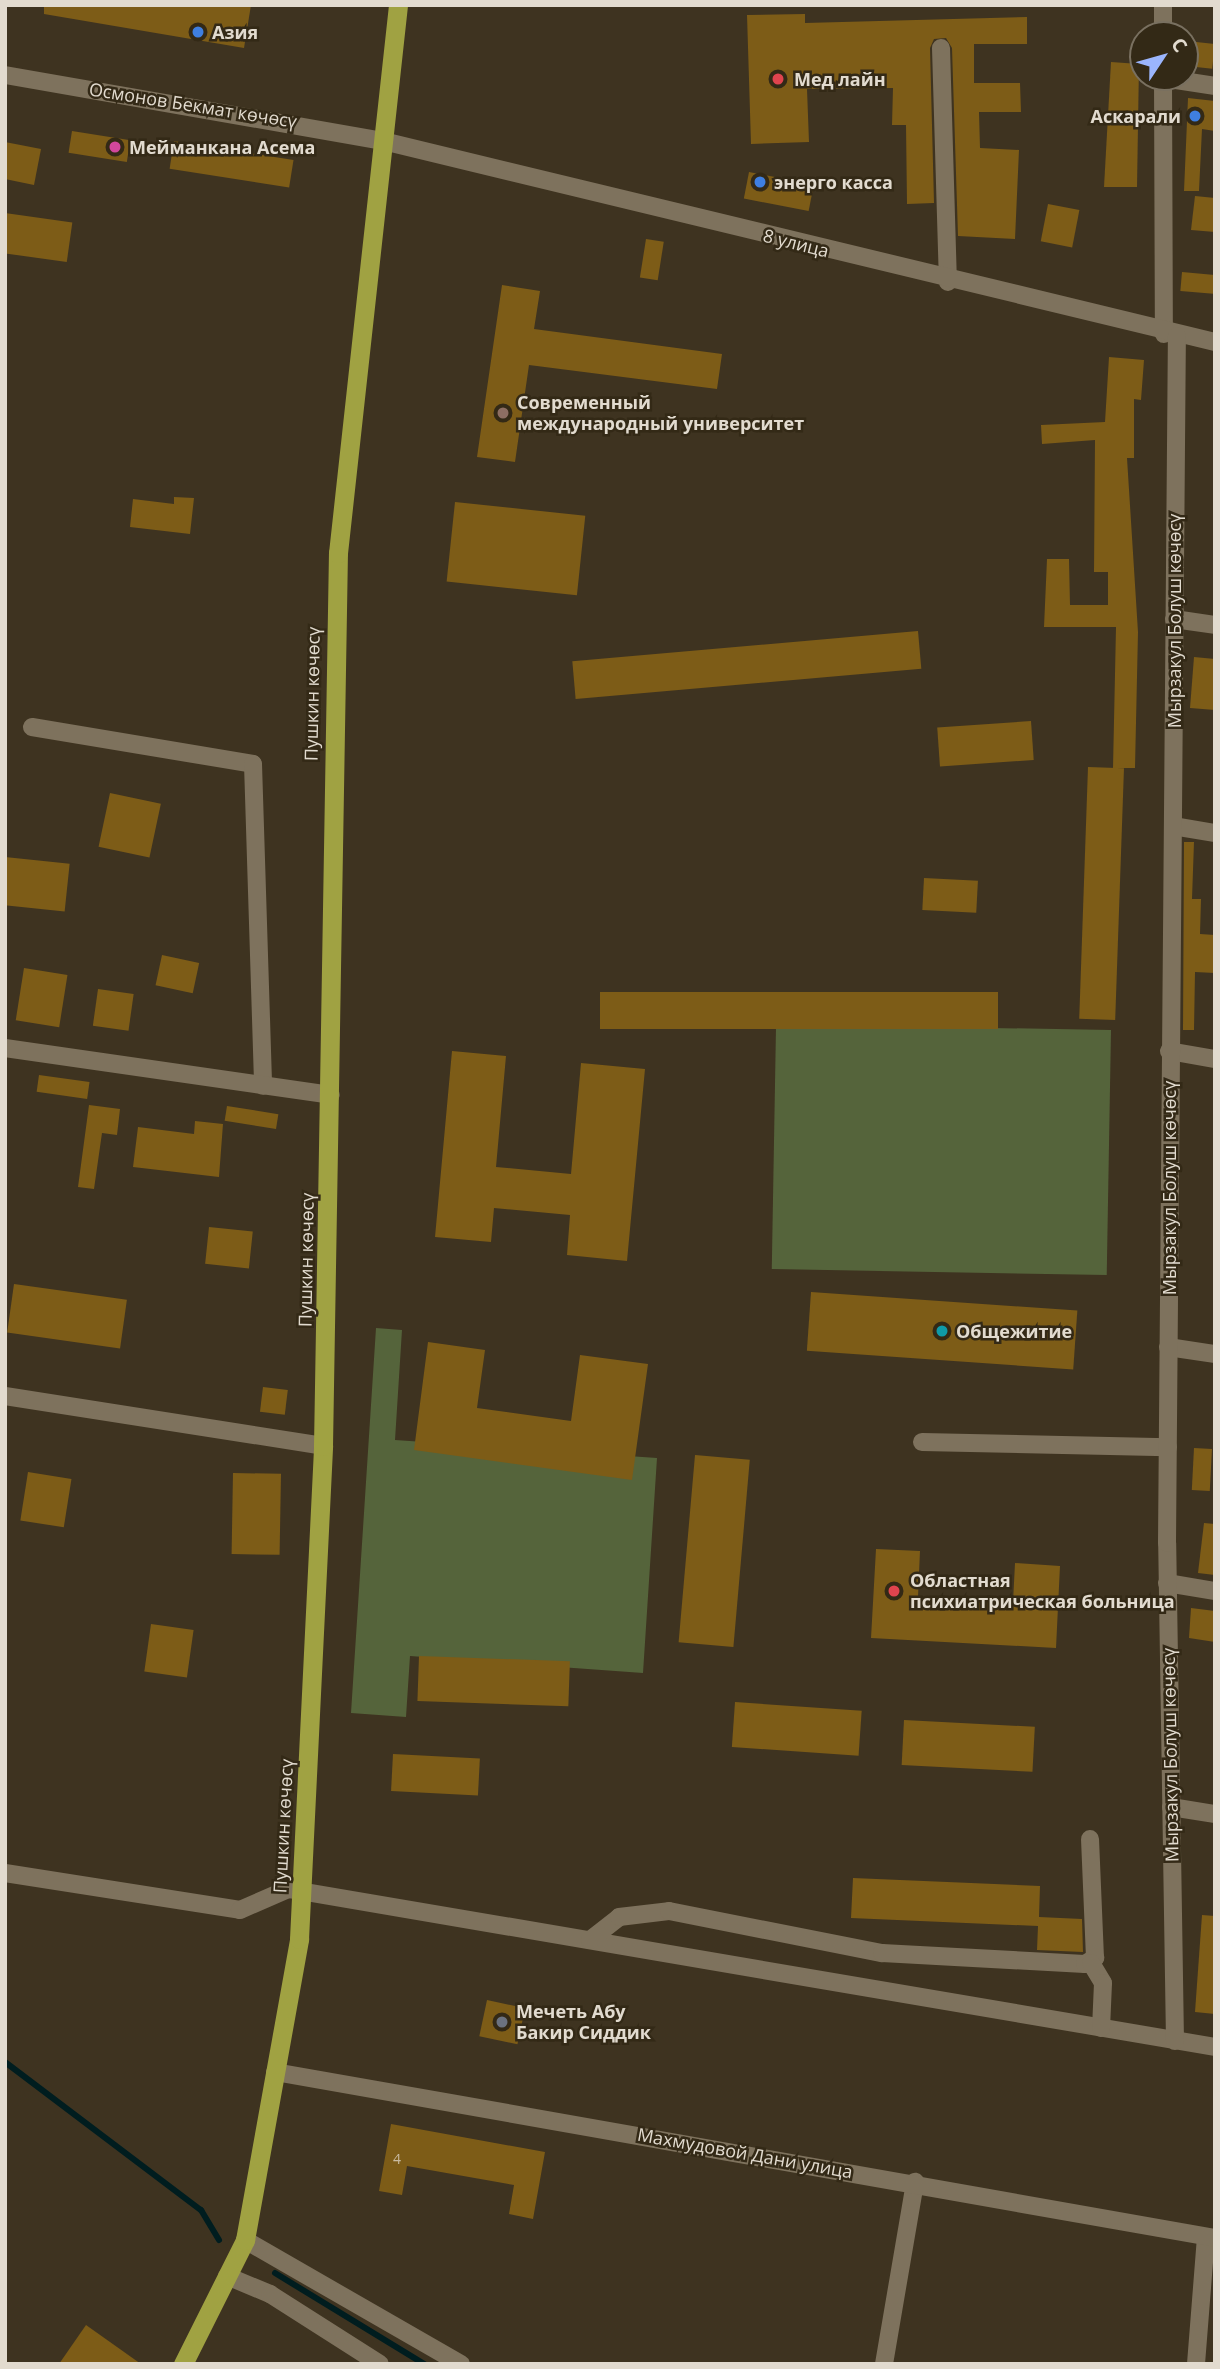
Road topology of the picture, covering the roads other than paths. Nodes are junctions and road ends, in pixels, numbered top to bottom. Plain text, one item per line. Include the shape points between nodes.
1 (398, 5) edge
2 (941, 48) dead end
3 (5, 75) edge
4 (1163, 91) edge
5 (379, 140) junction
6 (948, 282) junction
7 (1170, 335) junction
8 (1215, 342) edge
9 (1174, 619) junction
10 (1215, 625) edge
11 (32, 727) dead end
12 (1172, 826) junction
13 (1215, 833) edge
14 (5, 1048) edge
15 (1169, 1051) junction
16 (1215, 1059) edge
17 (263, 1086) junction
18 (331, 1095) junction
19 (1168, 1347) junction
20 (1215, 1354) edge
21 (5, 1396) edge
22 (922, 1442) dead end
23 (323, 1446) junction
24 (1168, 1447) junction
25 (1167, 1583) junction
26 (1215, 1591) edge
27 (1171, 1807) junction
28 (1215, 1814) edge
29 (1090, 1839) dead end
30 (5, 1873) edge
31 (299, 1892) junction
32 (590, 1940) junction
33 (1091, 1963) junction
34 (1101, 2028) junction
35 (1175, 2041) junction
36 (1215, 2047) edge
37 (275, 2072) junction
38 (915, 2182) junction
39 (1210, 2237) edge
40 (245, 2240) junction
41 (227, 2276) junction
42 (183, 2364) edge
43 (380, 2364) edge
44 (461, 2364) edge
45 (884, 2364) edge
46 (1196, 2364) edge

1 - 5 highway, Пушкин көчөсү
2 - 6 street
3 - 5 street, Осмонов Бекмат көчөсү
4 - 7 street, Мырзакул Болуш көчөсү
5 - 6 street, 8 улица
5 - 18 highway, Пушкин көчөсү via 338,553
6 - 7 street, 8 улица
7 - 8 street, 8 улица
7 - 9 street, Мырзакул Болуш көчөсү
9 - 10 street
9 - 12 street, Мырзакул Болуш көчөсү
11 - 17 street via 253,764
12 - 13 street
12 - 15 street, Мырзакул Болуш көчөсү
14 - 17 street
15 - 16 street
15 - 19 street, Мырзакул Болуш көчөсү
17 - 18 street
18 - 23 highway, Пушкин көчөсү
19 - 20 street
19 - 24 street, Мырзакул Болуш көчөсү
21 - 23 street
22 - 24 street
23 - 31 highway, Пушкин көчөсү
24 - 25 street, Мырзакул Болуш көчөсү
25 - 26 street
25 - 27 street, Мырзакул Болуш көчөсү
27 - 28 street
27 - 35 street, Мырзакул Болуш көчөсү
29 - 33 street
30 - 31 street via 240,1910 266,1894
31 - 32 street
31 - 37 highway, Пушкин көчөсү via 299,1939
32 - 33 street via 619,1917 669,1911 882,1953
32 - 34 street
33 - 34 street via 1103,1983
34 - 35 street
35 - 36 street
37 - 38 street, Махмудовой Дани улица
37 - 40 highway, Пушкин көчөсү
38 - 39 street, Махмудовой Дани улица
38 - 45 street
39 - 46 street
40 - 41 highway, Пушкин көчөсү
40 - 44 street
41 - 42 highway, Пушкин көчөсү
41 - 43 street via 270,2294

